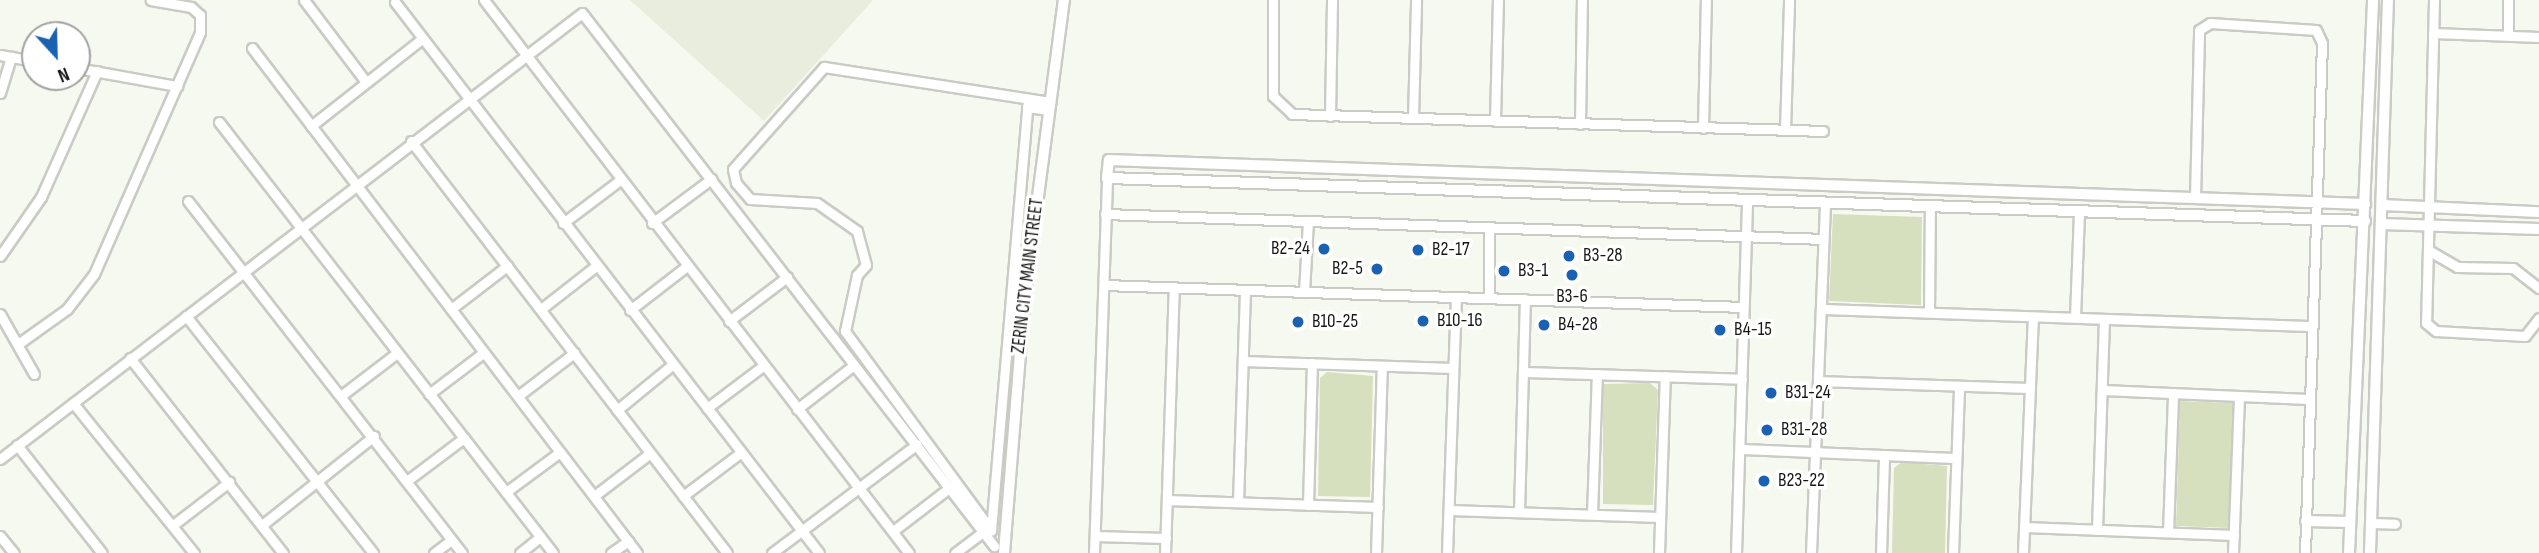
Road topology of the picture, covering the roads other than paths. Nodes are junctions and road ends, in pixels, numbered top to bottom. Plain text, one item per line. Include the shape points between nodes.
1 (150, 0) edge
2 (303, 0) edge
3 (484, 0) edge
4 (1064, 0) edge
5 (1273, 0) edge
6 (1332, 0) edge
7 (1416, 0) edge
8 (1498, 0) edge
9 (1581, 0) edge
10 (1706, 0) edge
11 (1789, 0) edge
12 (2373, 0) edge
13 (2388, 0) edge
14 (2434, 0) edge
15 (2508, 0) edge
16 (395, 2) dead end
17 (2433, 33) junction
18 (2508, 36) junction
19 (2539, 37) edge
20 (423, 38) junction
21 (252, 48) dead end
22 (2371, 51) junction
23 (2386, 51) junction
24 (523, 54) junction
25 (0, 55) edge
26 (10, 57) junction
27 (21, 59) edge
28 (91, 70) edge
29 (97, 71) junction
30 (366, 82) junction
31 (177, 86) junction
32 (0, 93) edge
33 (467, 98) junction
34 (1027, 103) junction
35 (1050, 106) junction
36 (1330, 116) junction
37 (1413, 118) junction
38 (1495, 121) junction
39 (219, 122) dead end
40 (1580, 124) junction
41 (311, 125) junction
42 (1703, 128) junction
43 (1785, 130) junction
44 (1823, 131) dead end
45 (411, 141) junction
46 (1423, 172) junction
47 (1107, 178) junction
48 (711, 179) junction
49 (620, 180) junction
50 (1687, 181) junction
51 (355, 184) junction
52 (1422, 189) junction
53 (2022, 192) junction
54 (2194, 198) junction
55 (1686, 199) junction
56 (188, 201) dead end
57 (1747, 201) junction
58 (2315, 202) junction
59 (1825, 204) junction
60 (2365, 204) junction
61 (2382, 205) junction
62 (1930, 207) junction
63 (2429, 207) junction
64 (2021, 209) junction
65 (2079, 212) junction
66 (2539, 212) edge
67 (1105, 214) junction
68 (2315, 219) junction
69 (1308, 221) junction
70 (2365, 221) junction
71 (563, 223) junction
72 (652, 223) junction
73 (2381, 224) junction
74 (2429, 225) junction
75 (299, 228) junction
76 (1489, 228) junction
77 (2539, 229) edge
78 (1746, 235) junction
79 (1823, 239) junction
80 (2428, 250) junction
81 (0, 256) edge
82 (507, 266) junction
83 (596, 266) junction
84 (687, 266) junction
85 (242, 272) junction
86 (787, 277) junction
87 (1104, 285) junction
88 (1174, 288) junction
89 (2539, 288) edge
90 (1245, 291) junction
91 (1304, 292) junction
92 (1456, 298) junction
93 (1489, 299) junction
94 (1525, 299) junction
95 (1743, 307) junction
96 (451, 309) junction
97 (541, 309) junction
98 (1821, 309) junction
99 (630, 310) junction
100 (1929, 312) junction
101 (0, 314) edge
102 (186, 316) junction
103 (2032, 317) junction
104 (2075, 317) junction
105 (2539, 318) edge
106 (2104, 319) junction
107 (729, 321) junction
108 (2311, 326) junction
109 (18, 344) junction
110 (397, 353) junction
111 (483, 353) junction
112 (574, 353) junction
113 (130, 358) junction
114 (1243, 361) junction
115 (1312, 363) junction
116 (672, 365) junction
117 (854, 365) junction
118 (2360, 365) junction
119 (763, 366) junction
120 (1382, 366) junction
121 (2378, 366) junction
122 (1453, 368) junction
123 (1525, 372) junction
124 (34, 374) dead end
125 (1597, 374) junction
126 (1665, 376) junction
127 (1742, 379) junction
128 (1818, 381) junction
129 (1958, 386) junction
130 (2029, 388) junction
131 (2103, 390) junction
132 (2173, 393) junction
133 (429, 394) junction
134 (342, 395) junction
135 (518, 396) junction
136 (2239, 396) junction
137 (2308, 399) junction
138 (72, 403) junction
139 (707, 408) junction
140 (797, 409) junction
141 (617, 410) junction
142 (374, 436) junction
143 (464, 438) junction
144 (917, 444) junction
145 (17, 445) junction
146 (1741, 449) junction
147 (560, 452) junction
148 (1815, 452) junction
149 (740, 453) junction
150 (649, 454) junction
151 (1884, 455) junction
152 (1955, 458) junction
153 (0, 459) edge
154 (408, 480) junction
155 (317, 481) junction
156 (229, 482) junction
157 (949, 488) junction
158 (860, 489) junction
159 (506, 492) junction
160 (594, 496) junction
161 (683, 496) junction
162 (1167, 500) junction
163 (1238, 502) junction
164 (1308, 505) junction
165 (1378, 507) junction
166 (1449, 510) junction
167 (1519, 512) junction
168 (1592, 514) junction
169 (1661, 517) junction
170 (2306, 522) junction
171 (2349, 522) junction
172 (2372, 523) junction
173 (2395, 524) dead end
174 (173, 525) junction
175 (262, 525) junction
176 (2024, 527) junction
177 (2097, 530) junction
178 (803, 531) junction
179 (893, 531) junction
180 (983, 532) junction
181 (2168, 532) junction
182 (2234, 534) junction
183 (0, 536) edge
184 (1095, 536) junction
185 (540, 537) junction
186 (1166, 538) junction
187 (451, 540) junction
188 (628, 541) junction
189 (993, 546) dead end
190 (14, 553) edge
191 (102, 553) edge
192 (194, 553) edge
193 (283, 553) edge
194 (373, 553) edge
195 (433, 553) edge
196 (462, 553) edge
197 (520, 553) edge
198 (553, 553) edge
199 (611, 553) edge
200 (637, 553) edge
201 (727, 553) edge
202 (772, 553) edge
203 (820, 553) edge
204 (909, 553) edge
205 (954, 553) edge
206 (1004, 553) edge
207 (1094, 553) edge
208 (1165, 553) edge
209 (1376, 553) edge
210 (1447, 553) edge
211 (1659, 553) edge
212 (1736, 553) edge
213 (1811, 553) edge
214 (1881, 553) edge
215 (1952, 553) edge
216 (2023, 553) edge
217 (2233, 553) edge
218 (2305, 553) edge
219 (2349, 553) edge
220 (2370, 553) edge

1 - 31 street via 191,7 202,21
2 - 30 street
3 - 24 street
4 - 35 street, ZERIN CITY MAIN STREET
5 - 36 street via 1276,102 1292,114
6 - 36 street
7 - 37 street
8 - 38 street
9 - 40 street
10 - 42 street
11 - 43 street
12 - 22 street
13 - 23 street
14 - 17 street
15 - 18 street
16 - 20 street
17 - 18 street
17 - 63 street
18 - 19 street
20 - 30 street
20 - 33 street
21 - 41 street
22 - 23 street
22 - 60 street
23 - 61 street
24 - 33 street
24 - 48 street via 584,14
24 - 49 street
25 - 26 street
26 - 27 street
26 - 32 street
28 - 29 street
29 - 31 street
29 - 81 street via 41,197
30 - 41 street
31 - 109 street via 94,274 67,309
33 - 45 street
33 - 71 street
34 - 34 street via 824,67 733,169 736,183 750,198 817,203 857,231 866,265 857,275 845,331 991,530
34 - 35 street
35 - 206 street, ZERIN CITY MAIN STREET via 1017,362
36 - 37 street
37 - 38 street
38 - 40 street
39 - 75 street
40 - 42 street
41 - 51 street
42 - 43 street
43 - 44 street
45 - 51 street
45 - 82 street
46 - 47 street via 1109,160
46 - 50 street
46 - 52 street
47 - 52 street
47 - 67 street
48 - 72 street
48 - 86 street
49 - 71 street
49 - 72 street
50 - 53 street
50 - 55 street
51 - 75 street
51 - 96 street
52 - 55 street
53 - 54 street
53 - 64 street
54 - 58 street
54 - 58 street via 2198,34 2210,23 2309,28 2320,36
55 - 57 street
56 - 85 street
57 - 59 street
57 - 78 street
58 - 60 street
58 - 68 street
59 - 62 street
59 - 79 street
60 - 70 street
61 - 63 street
61 - 73 street
62 - 64 street
62 - 100 street
63 - 66 street
63 - 74 street
64 - 65 street
65 - 68 street
65 - 104 street
67 - 69 street
67 - 87 street
68 - 70 street
68 - 108 street
69 - 76 street
69 - 91 street
70 - 118 street
71 - 83 street
72 - 84 street
73 - 74 street
73 - 121 street
74 - 77 street
74 - 80 street
75 - 85 street
75 - 110 street
76 - 78 street
76 - 93 street
78 - 79 street
78 - 95 street
79 - 98 street
80 - 89 street via 2457,267 2514,268
80 - 105 street via 2425,319 2432,330 2525,336
82 - 96 street
82 - 97 street
83 - 97 street
83 - 99 street
84 - 99 street
84 - 107 street
85 - 102 street
85 - 134 street
86 - 107 street
86 - 117 street
87 - 88 street
87 - 184 street
88 - 90 street
88 - 162 street
90 - 91 street
90 - 114 street
91 - 92 street
92 - 93 street
92 - 122 street
93 - 94 street
94 - 95 street
94 - 123 street
95 - 127 street
96 - 111 street
97 - 112 street
98 - 100 street
98 - 128 street
99 - 116 street
100 - 103 street
101 - 109 street
102 - 113 street
102 - 155 street
103 - 104 street
103 - 130 street
104 - 106 street
106 - 108 street
106 - 131 street
107 - 119 street
108 - 137 street
109 - 124 street
110 - 133 street
110 - 134 street
111 - 133 street
111 - 135 street
112 - 135 street
112 - 141 street
113 - 138 street
113 - 156 street
114 - 115 street
114 - 163 street
115 - 120 street
115 - 164 street
116 - 139 street
116 - 141 street
117 - 140 street
117 - 144 street
118 - 121 street
118 - 171 street
119 - 139 street
119 - 140 street
120 - 122 street
120 - 165 street
121 - 172 street
122 - 166 street
123 - 125 street
123 - 167 street
125 - 126 street
125 - 168 street
126 - 127 street
126 - 169 street
127 - 146 street
128 - 129 street
128 - 148 street
129 - 130 street
129 - 152 street
130 - 176 street
131 - 132 street
131 - 177 street
132 - 136 street
132 - 181 street
133 - 143 street
134 - 142 street
135 - 147 street
136 - 137 street
136 - 182 street
137 - 170 street
138 - 145 street
138 - 174 street
139 - 149 street
140 - 158 street
141 - 150 street
142 - 154 street
142 - 155 street
143 - 154 street
143 - 159 street
144 - 157 street
144 - 158 street
145 - 153 street
145 - 191 street
146 - 148 street
146 - 212 street
147 - 159 street
147 - 160 street
148 - 151 street
148 - 213 street
149 - 161 street
149 - 178 street
150 - 160 street
150 - 161 street
151 - 152 street
151 - 214 street
152 - 215 street
154 - 187 street
155 - 175 street
155 - 194 street
156 - 174 street
156 - 175 street
157 - 179 street
157 - 180 street
158 - 178 street
158 - 179 street
159 - 185 street
160 - 188 street
161 - 201 street
162 - 163 street
162 - 186 street
163 - 164 street
164 - 165 street
165 - 209 street
166 - 167 street
166 - 210 street
167 - 168 street
168 - 169 street
169 - 211 street
170 - 171 street
170 - 218 street
171 - 219 street
172 - 173 street
172 - 220 street
174 - 192 street
175 - 193 street
176 - 177 street
176 - 216 street
177 - 181 street
178 - 202 street
178 - 203 street
179 - 204 street
180 - 189 street
180 - 205 street
181 - 182 street
182 - 217 street
183 - 190 street
184 - 186 street
184 - 207 street
185 - 197 street
185 - 198 street
186 - 208 street
187 - 195 street
187 - 196 street
188 - 199 street
188 - 200 street

